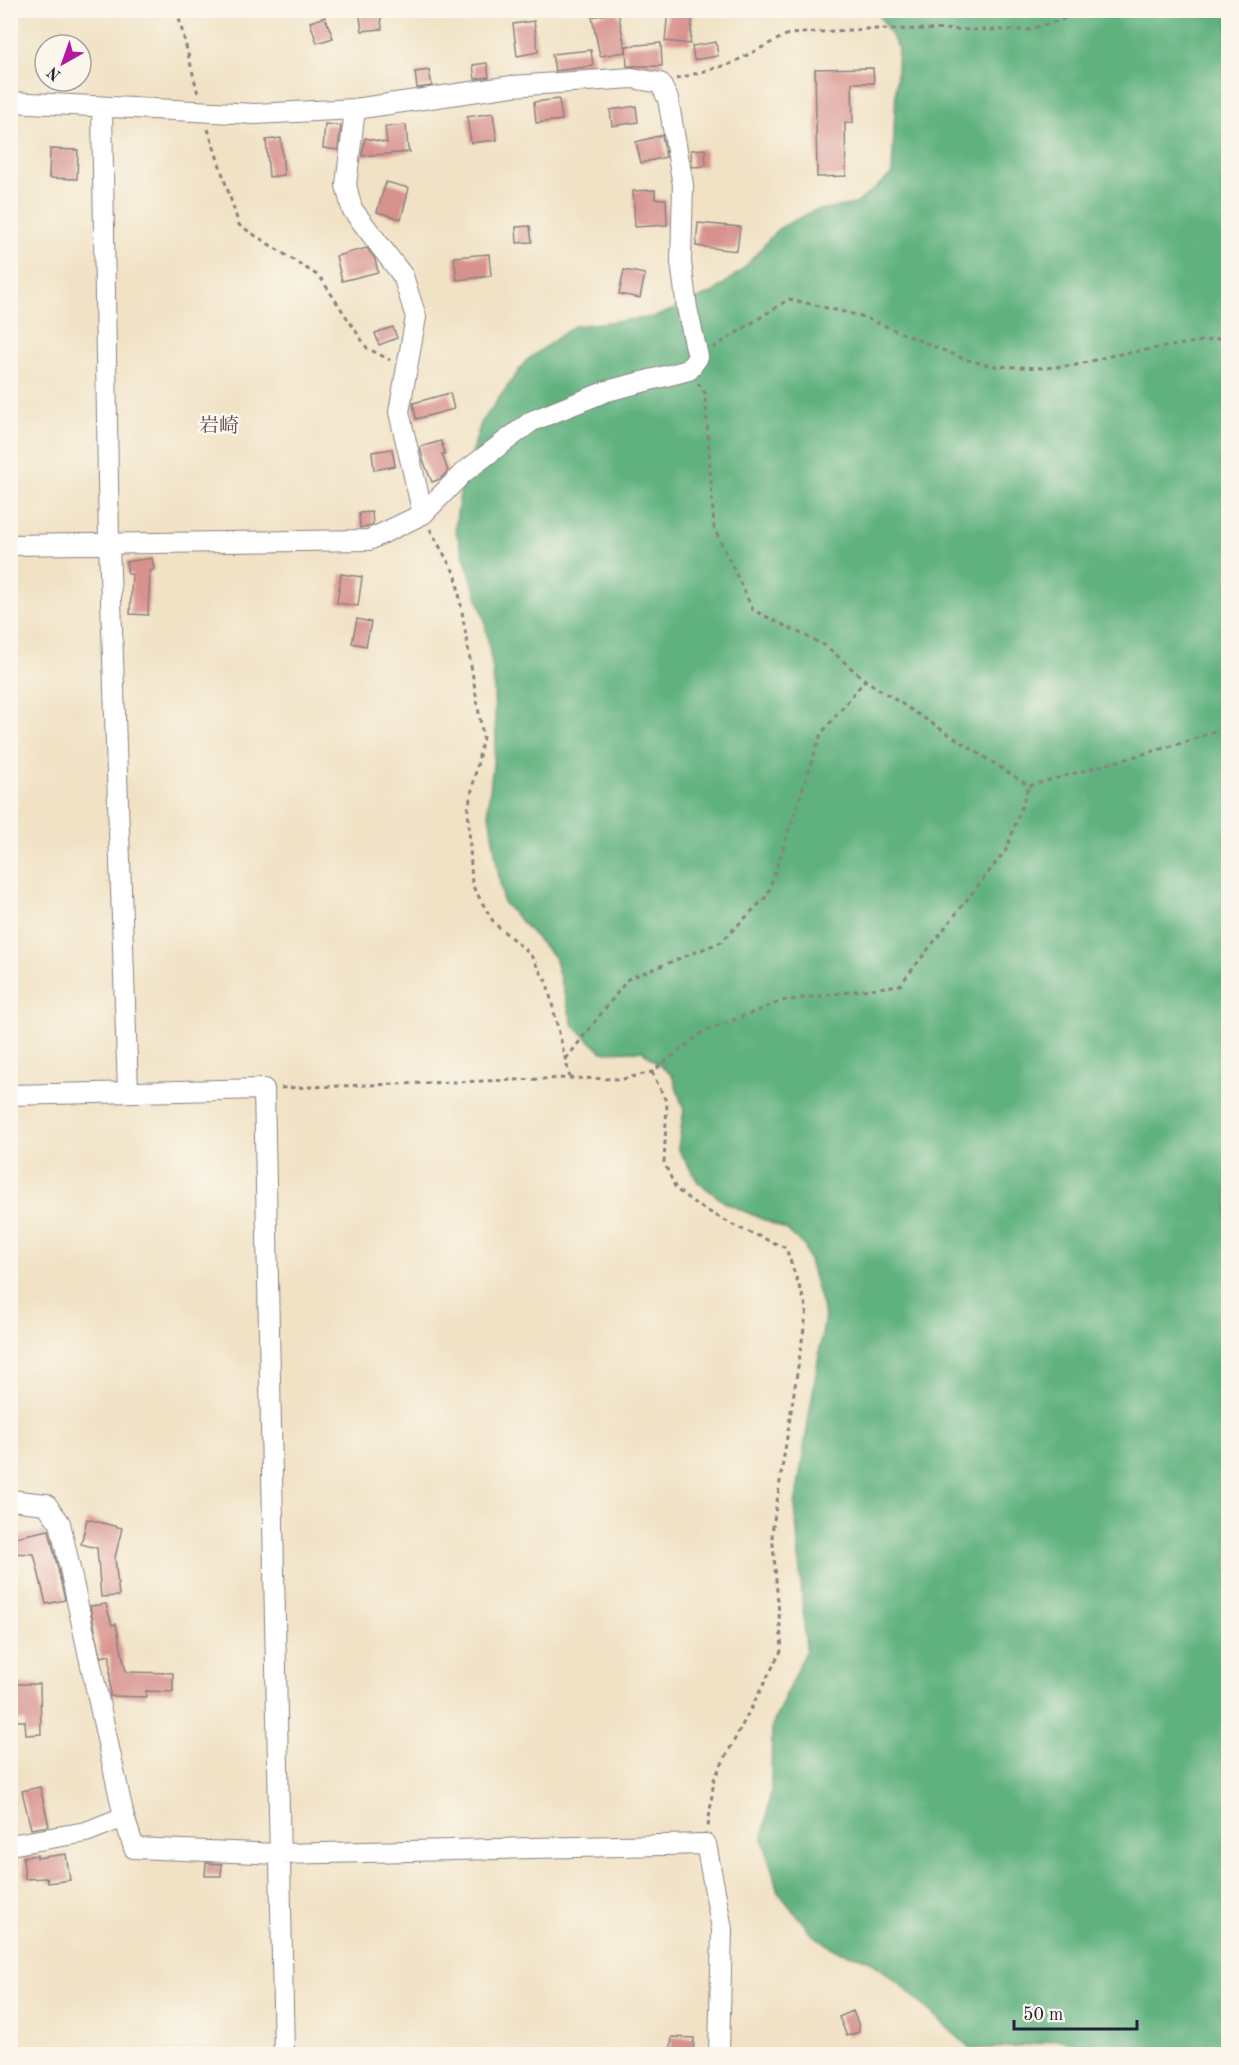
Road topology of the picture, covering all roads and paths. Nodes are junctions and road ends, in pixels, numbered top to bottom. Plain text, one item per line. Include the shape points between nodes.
1 (177, 10) edge
2 (1092, 10) edge
3 (660, 83) junction
4 (10, 102) edge
5 (102, 108) junction
6 (356, 109) junction
7 (202, 112) junction
8 (1228, 337) edge
9 (693, 363) junction
10 (407, 370) junction
11 (423, 514) junction
12 (109, 543) junction
13 (10, 545) edge
14 (866, 680) junction
15 (1228, 726) edge
16 (1029, 786) junction
17 (566, 1059) junction
18 (651, 1072) junction
19 (570, 1078) junction
20 (264, 1089) junction
21 (128, 1091) junction
22 (10, 1095) edge
23 (10, 1500) edge
24 (124, 1817) junction
25 (706, 1844) junction
26 (10, 1845) edge
27 (280, 1854) junction
28 (284, 2055) edge
29 (719, 2055) edge

1 - 7 path
2 - 3 path via 1028,30 866,29 788,34 730,64
3 - 6 street via 632,78 512,86
3 - 9 street via 668,99 682,185 681,262
4 - 5 street
5 - 7 street
5 - 12 street
6 - 7 street via 255,114
6 - 10 street via 346,185 352,209 404,276 416,316
7 - 10 path via 239,225 320,277 367,348
8 - 9 path via 1076,365 992,366 964,359 861,316 789,299
9 - 11 street via 532,421 463,473
9 - 14 path via 705,393 714,528 753,610 826,646
10 - 11 street via 399,412
11 - 12 street via 369,540
11 - 17 path via 456,576 483,736 468,808 472,885 494,923 530,954 547,983
12 - 13 street
12 - 21 street
14 - 16 path
14 - 17 path via 820,734 767,896 721,942 628,979
15 - 16 path via 1186,742
16 - 18 path via 1006,850 900,985 782,1001 703,1032
17 - 19 path
18 - 19 path via 623,1079
18 - 25 path via 667,1103 664,1162 676,1189 735,1226 786,1248 807,1310 772,1533 782,1649 714,1779
19 - 20 path
20 - 21 street
20 - 27 street
21 - 22 street
23 - 24 street via 46,1504 60,1523
24 - 26 street via 86,1833
24 - 27 street via 134,1848
25 - 27 street
25 - 29 street via 722,1929
27 - 28 street

